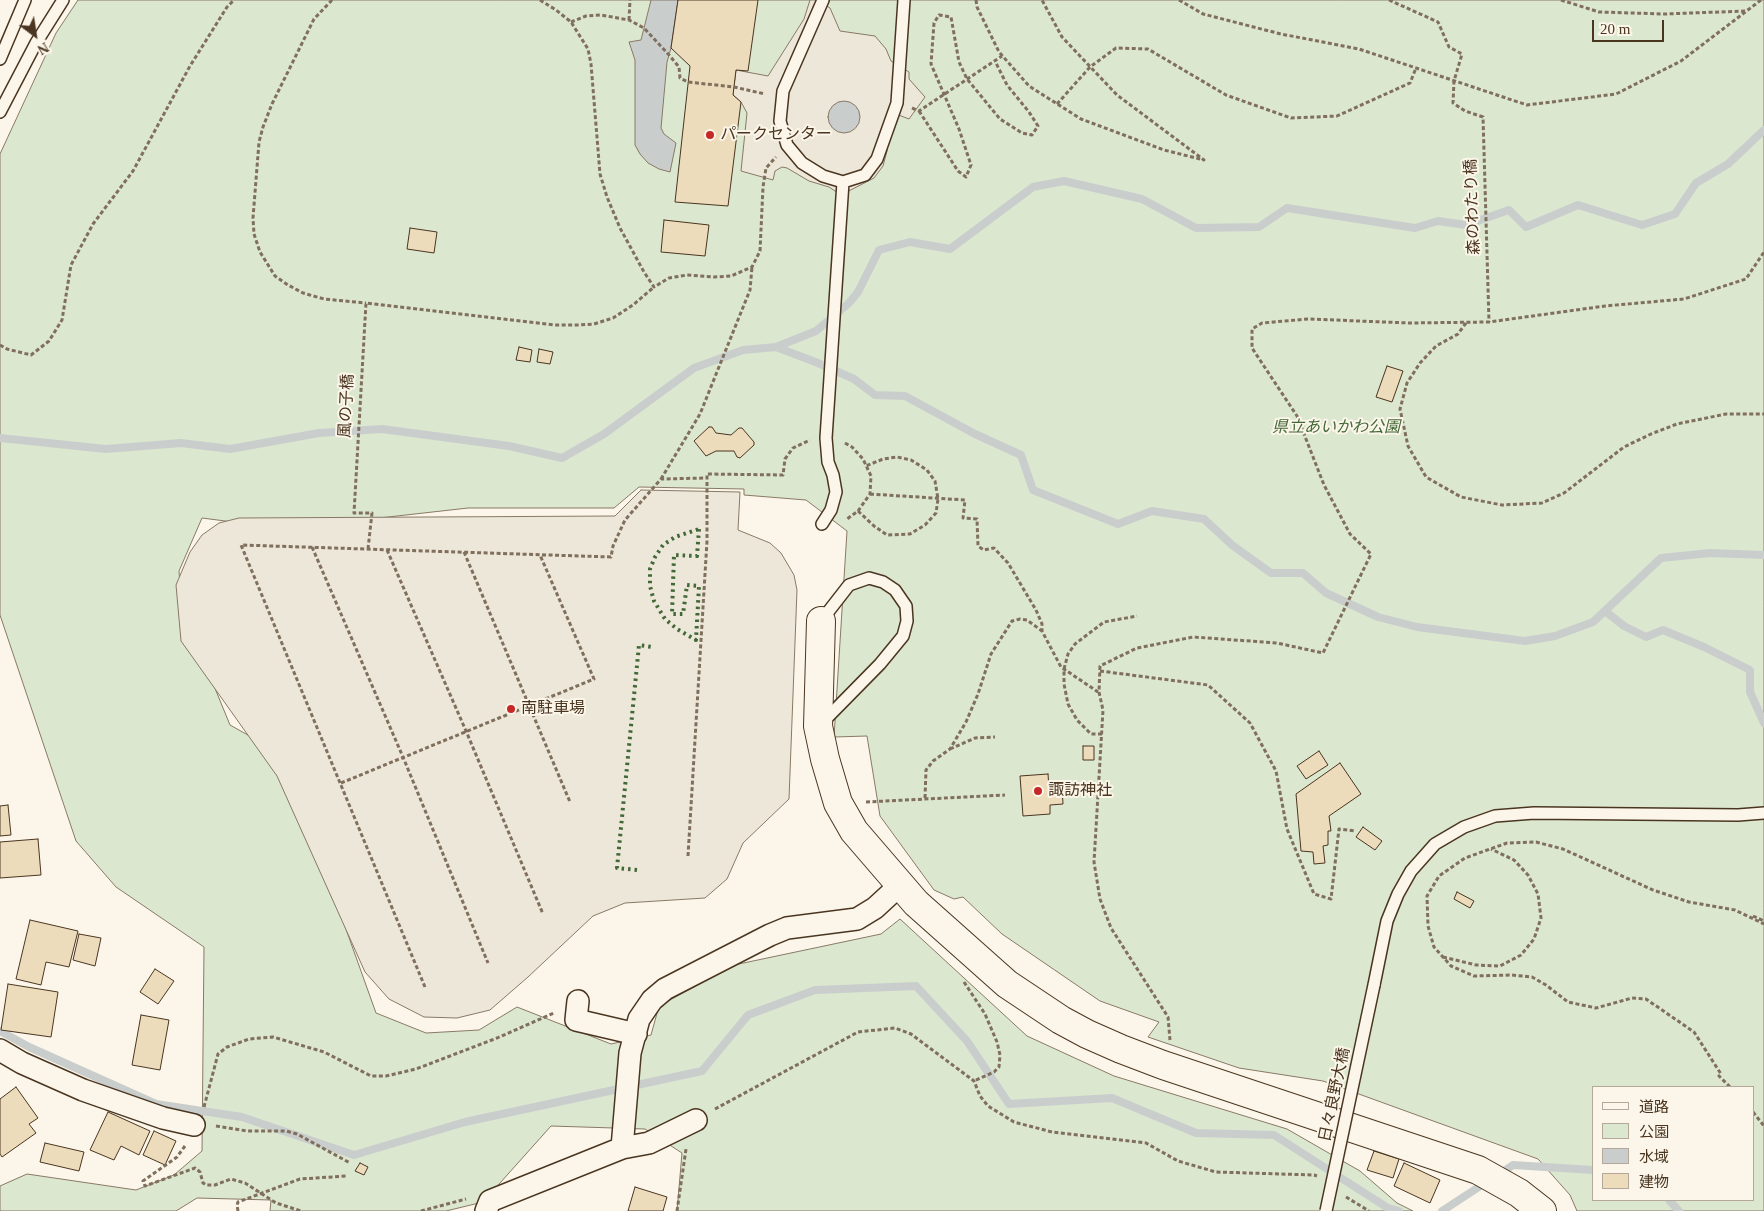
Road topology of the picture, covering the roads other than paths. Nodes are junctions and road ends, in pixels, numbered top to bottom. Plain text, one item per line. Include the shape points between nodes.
1 (25, 0) edge
2 (62, 0) edge
3 (823, 0) edge
4 (904, 0) edge
5 (0, 59) edge
6 (0, 112) edge
7 (842, 182) junction
8 (822, 524) dead end
9 (821, 621) joint
10 (818, 726) junction
11 (1764, 813) edge
12 (900, 885) junction
13 (577, 1008) road end
14 (636, 1034) junction
15 (0, 1050) edge
16 (696, 1120) road end
17 (193, 1124) road end
18 (622, 1148) junction
19 (488, 1206) edge
20 (1326, 1211) edge
21 (1542, 1211) edge

1 - 5 lane
2 - 6 lane
3 - 7 lane via 783,92 780,121 787,145 802,163 823,176
4 - 7 lane via 897,103 877,159 865,175
7 - 8 lane via 826,438 836,492
9 - 10 street
9 - 10 lane via 849,584 870,578 895,590 906,606 907,621 902,636 880,664
10 - 12 street via 838,804 854,831
11 - 20 lane, 日々良野大橋, bridge via 1738,816 1495,816 1464,827 1434,844 1411,872 1387,921
12 - 14 street via 875,908 857,919 786,928 665,989 652,1000 639,1019
12 - 21 street via 1006,984 1087,1034 1164,1065 1478,1170 1519,1193
13 - 14 street via 576,1020
14 - 18 street via 630,1053
15 - 17 street via 83,1090 163,1118
16 - 18 street via 649,1143
18 - 19 street

